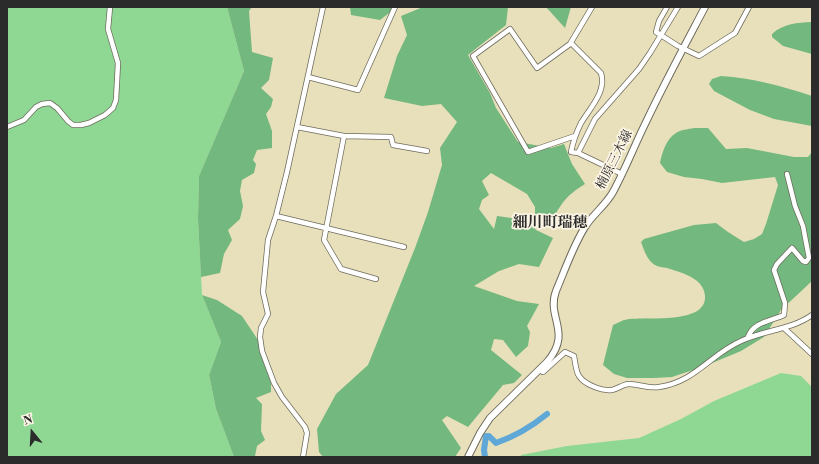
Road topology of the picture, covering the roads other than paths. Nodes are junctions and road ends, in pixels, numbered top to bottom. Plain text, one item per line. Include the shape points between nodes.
1 (110, 7) edge
2 (323, 7) edge
3 (395, 7) edge
4 (592, 7) edge
5 (666, 7) edge
6 (678, 7) edge
7 (705, 7) edge
8 (749, 7) edge
9 (660, 36) junction
10 (571, 43) junction
11 (683, 49) junction
12 (308, 78) junction
13 (7, 127) edge
14 (297, 127) junction
15 (344, 136) junction
16 (575, 136) junction
17 (427, 151) dead end
18 (578, 153) junction
19 (622, 174) junction
20 (787, 174) dead end
21 (276, 216) junction
22 (326, 228) junction
23 (404, 247) dead end
24 (376, 279) dead end
25 (812, 315) edge
26 (784, 328) junction
27 (748, 338) junction
28 (812, 353) edge
29 (539, 370) junction
30 (303, 457) edge
31 (468, 457) edge

1 - 13 street via 108,29 118,63 116,100 113,108 105,115 81,125 68,121 50,103 42,104 24,120
2 - 12 street
3 - 12 street via 358,90
4 - 10 street
5 - 9 street via 656,28
6 - 9 street
7 - 11 main road, 楠原三木線
8 - 11 street via 736,33 699,56
9 - 11 street
9 - 18 street via 639,69 595,119
10 - 16 street via 601,73 604,80 598,96
10 - 16 street via 537,68 510,29 473,56 528,152
11 - 19 main road, 楠原三木線
12 - 14 street
14 - 15 street
14 - 21 street
15 - 17 street via 391,137 393,145
15 - 22 street
16 - 18 street via 571,152
18 - 19 street
19 - 29 main road, 楠原三木線 via 612,193 585,228 556,292 554,306 558,341 553,355
20 - 27 street via 803,226 809,258 806,262 803,261 792,248 777,264 774,270 785,303 784,315 758,324 750,331
21 - 22 street
21 - 30 street via 268,240 263,292 268,314 261,328 260,337 262,351 274,383 305,427
22 - 23 street
22 - 24 street via 324,240 341,269
25 - 26 street
26 - 27 street
26 - 28 street
27 - 29 street via 735,343 692,376 660,387 629,384 611,390 598,389 579,376 574,356 566,352 543,372
29 - 31 main road, 楠原三木線 via 490,418

